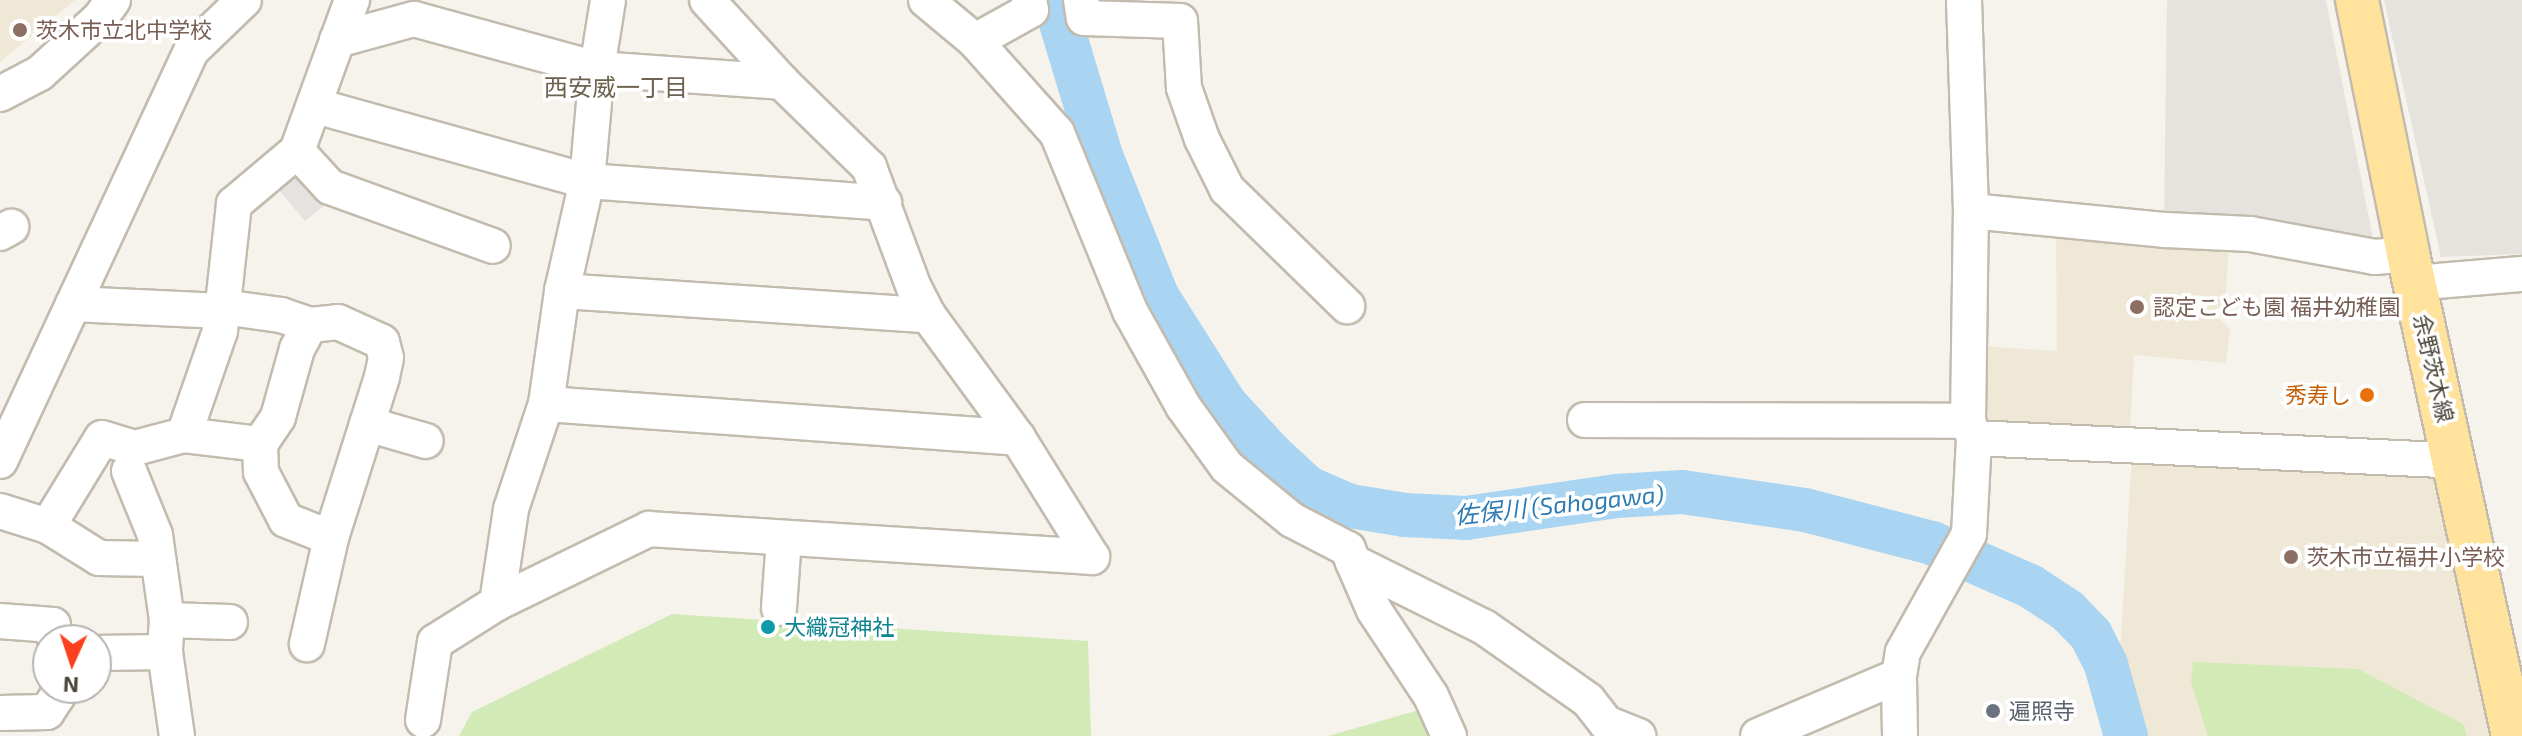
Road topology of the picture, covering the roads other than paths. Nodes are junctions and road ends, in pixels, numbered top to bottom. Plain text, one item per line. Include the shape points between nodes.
1 (113, 0) edge
2 (244, 0) edge
3 (352, 0) edge
4 (608, 0) edge
5 (707, 0) edge
6 (926, 0) edge
7 (1029, 0) edge
8 (1081, 0) edge
9 (1964, 0) edge
10 (2357, 0) edge
11 (1182, 10) edge
12 (337, 40) junction
13 (975, 41) junction
14 (597, 69) junction
15 (782, 82) junction
16 (0, 94) edge
17 (316, 106) junction
18 (297, 151) junction
19 (587, 181) junction
20 (884, 203) junction
21 (1971, 211) junction
22 (493, 246) dead end
23 (2411, 268) junction
24 (2522, 274) edge
25 (562, 291) junction
26 (73, 304) junction
27 (1347, 306) dead end
28 (223, 309) junction
29 (928, 315) junction
30 (310, 325) junction
31 (546, 404) junction
32 (1585, 420) dead end
33 (367, 424) junction
34 (1971, 430) junction
35 (184, 435) junction
36 (1018, 438) junction
37 (426, 441) dead end
38 (260, 444) junction
39 (3, 446) edge
40 (2455, 461) junction
41 (129, 471) dead end
42 (0, 511) edge
43 (48, 526) junction
44 (331, 538) junction
45 (784, 539) junction
46 (158, 559) junction
47 (1353, 562) junction
48 (497, 603) junction
49 (779, 608) dead end
50 (0, 621) edge
51 (230, 622) dead end
52 (40, 624) edge
53 (166, 636) junction
54 (307, 644) dead end
55 (112, 649) edge
56 (1899, 676) junction
57 (52, 704) edge
58 (0, 713) edge
59 (423, 720) dead end
60 (177, 736) edge
61 (1449, 736) edge
62 (1639, 736) edge
63 (1758, 736) edge
64 (1900, 736) edge
65 (2513, 736) edge

1 - 16 street via 40,73
2 - 26 street via 192,50
3 - 12 street
4 - 14 street
5 - 15 street
6 - 13 street
7 - 13 street via 1031,10
8 - 11 street via 1084,18
9 - 21 street
10 - 23 main road, 余野茨木線
11 - 27 street via 1184,88 1227,189
12 - 14 street via 414,19
12 - 17 street
13 - 47 street via 1057,133 1130,311 1209,445 1250,488 1315,535 1348,549
14 - 15 street
14 - 19 street
15 - 20 street via 869,167
17 - 18 street
17 - 19 street
18 - 22 street via 330,187
18 - 28 street via 234,204
19 - 20 street
19 - 25 street
20 - 29 street
21 - 23 street via 2250,234
21 - 34 street
23 - 24 street
23 - 40 main road, 余野茨木線
25 - 29 street
25 - 31 street
26 - 28 street
26 - 39 street
28 - 30 street via 281,315
28 - 35 street
29 - 36 street
30 - 33 street via 338,322 382,342 384,367
30 - 38 street via 297,349 278,417
31 - 36 street
31 - 48 street via 511,509
32 - 34 street
33 - 37 street
33 - 44 street
34 - 40 street
34 - 56 street via 1969,534 1903,652
35 - 38 street
35 - 43 street via 135,448 102,438
36 - 45 street via 1092,557
38 - 44 street via 261,472 286,520
40 - 65 main road, 余野茨木線
41 - 46 street via 155,535
42 - 43 street
43 - 46 street via 99,558
44 - 54 street
45 - 48 street via 649,529
45 - 49 street
46 - 53 street
47 - 61 street via 1374,610 1431,696
47 - 62 street via 1484,627 1588,700 1606,723
48 - 59 street via 435,642
50 - 52 street
51 - 53 street
53 - 55 street
53 - 60 street
56 - 63 street
56 - 64 street
57 - 58 street via 47,712

